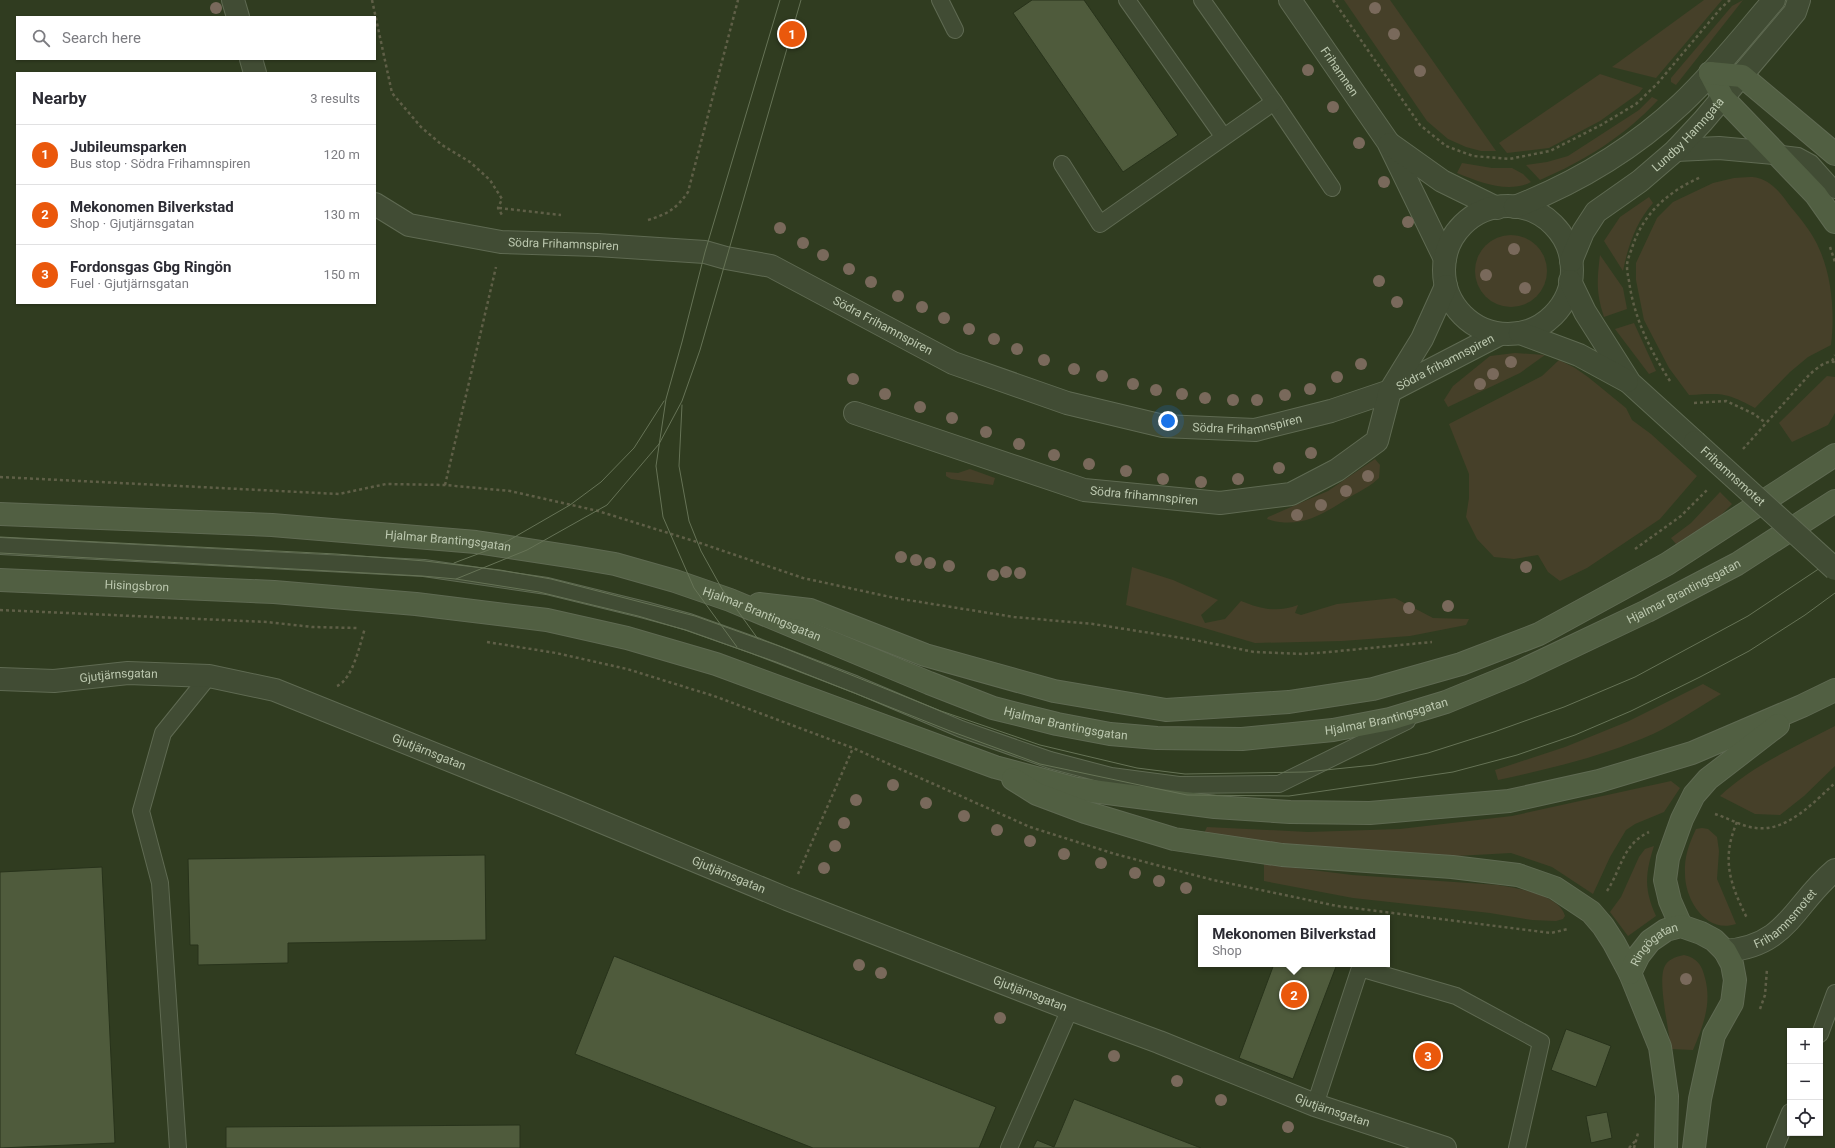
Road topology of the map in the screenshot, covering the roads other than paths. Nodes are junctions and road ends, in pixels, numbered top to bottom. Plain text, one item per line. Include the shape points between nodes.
1 (233, 0) edge
2 (940, 0) edge
3 (1126, 0) edge
4 (1202, 0) edge
5 (1290, 0) edge
6 (1774, 0) edge
7 (1799, 0) edge
8 (238, 16) edge
9 (955, 30) dead end
10 (251, 60) edge
11 (255, 72) edge
12 (1710, 73) junction
13 (1742, 76) junction
14 (1722, 98) junction
15 (1274, 102) junction
16 (1223, 136) junction
17 (1388, 142) junction
18 (1676, 150) junction
19 (1774, 153) junction
20 (1835, 154) edge
21 (1062, 164) dead end
22 (1332, 188) dead end
23 (1835, 190) edge
24 (376, 205) edge
25 (1506, 208) junction
26 (1835, 222) edge
27 (1445, 259) junction
28 (1571, 271) junction
29 (1446, 286) junction
30 (1510, 333) junction
31 (1630, 383) junction
32 (1390, 391) junction
33 (855, 413) dead end
34 (1835, 438) edge
35 (1835, 455) edge
36 (1815, 469) junction
37 (1835, 501) edge
38 (0, 514) edge
39 (0, 546) edge
40 (1835, 569) edge
41 (0, 580) edge
42 (734, 602) junction
43 (209, 676) junction
44 (0, 679) edge
45 (1835, 690) edge
46 (1446, 702) junction
47 (1802, 706) junction
48 (961, 729) junction
49 (995, 767) junction
50 (1835, 870) edge
51 (1681, 926) junction
52 (1725, 951) junction
53 (1630, 974) junction
54 (1835, 993) edge
55 (1070, 1009) junction
56 (1822, 1028) edge
57 (1315, 1105) junction
58 (1787, 1119) edge
59 (178, 1148) edge
60 (1009, 1148) edge
61 (1445, 1148) edge
62 (1516, 1148) edge
63 (1666, 1148) edge
64 (1694, 1148) edge
65 (1775, 1148) edge

1 - 8 street
2 - 9 lane
3 - 16 lane
4 - 15 lane
5 - 17 street, Frihamnen
6 - 12 street
7 - 13 street, Lundby Hamngata via 1795,12
10 - 11 street
12 - 13 main road
12 - 14 main road
12 - 25 street via 1681,104 1641,137 1588,173 1547,195
13 - 14 street, Lundby Hamngata
13 - 20 main road
14 - 18 street, Lundby Hamngata
14 - 19 main road
15 - 16 lane
15 - 22 lane
16 - 21 lane via 1100,224
17 - 25 street, Frihamnen via 1442,181
17 - 27 street, Frihamnen
18 - 19 street via 1719,148
18 - 28 street, Lundby Hamngata via 1640,181 1596,212 1583,232
19 - 23 lane via 1798,156 1811,163
19 - 26 main road via 1816,195
24 - 32 street, Södra Frihamnspiren via 409,225 500,242 705,252 771,266 953,363 1067,403 1163,426 1255,430 1331,412
25 - 27 street via 1478,214 1463,225 1452,241
25 - 28 street via 1539,214 1552,224 1567,245
27 - 29 street
28 - 30 street via 1564,299 1553,315 1538,326
28 - 31 street, Frihamnsmotet via 1585,312
29 - 30 street via 1454,304 1466,318 1482,329
29 - 32 street, Södra frihamnspiren via 1422,339
30 - 31 street, Frihamnsmotet via 1579,355
30 - 32 street, Södra frihamnspiren
31 - 40 street, Frihamnsmotet, bridge
32 - 33 street, Södra frihamnspiren via 1378,441 1337,470 1291,494 1220,503 1084,490
34 - 36 main road
35 - 36 main road
36 - 42 main road via 1667,564 1540,634 1461,664 1373,689 1289,702 1166,710 1054,691 925,655 810,610
37 - 46 main road, Hjalmar Brantingsgatan via 1737,564 1647,611 1519,672
38 - 42 main road, Hjalmar Brantingsgatan via 272,525 476,542 615,564
39 - 48 lane via 424,568 547,586 689,622 855,684
41 - 49 main road, Hisingsbron via 274,592 416,604 547,620 627,638 716,664
42 - 46 main road, Hjalmar Brantingsgatan via 993,708 1110,734 1157,738 1242,739 1334,730 1390,719
43 - 44 street, Gjutjärnsgatan via 128,673 54,681
43 - 55 street, Gjutjärnsgatan via 275,690 787,899
43 - 59 lane via 163,733 141,811 160,884
45 - 47 main road
46 - 48 lane via 1279,784 1179,785 1111,776 1050,760
47 - 49 main road via 1692,753 1598,781 1509,801 1370,813 1290,812 1215,807 1077,789
47 - 51 main road via 1708,779 1694,795 1675,836 1665,880 1670,901
48 - 49 lane
49 - 53 main road via 1037,794 1174,840 1282,855 1452,867 1518,875 1555,888 1591,912 1614,943
50 - 52 street, Frihamnsmotet via 1809,894 1783,928 1771,938 1743,950
51 - 52 main road, Ringögatan via 1714,940
51 - 53 main road, Ringögatan via 1666,930 1650,940
52 - 64 main road, Ringögatan via 1732,964 1735,980 1732,1003 1714,1035 1700,1099
53 - 63 main road, Ringögatan via 1660,1047 1667,1096
54 - 56 lane
55 - 57 street, Gjutjärnsgatan
55 - 60 lane
57 - 61 street, Gjutjärnsgatan
57 - 62 lane via 1360,968 1456,996 1541,1042
58 - 65 lane

